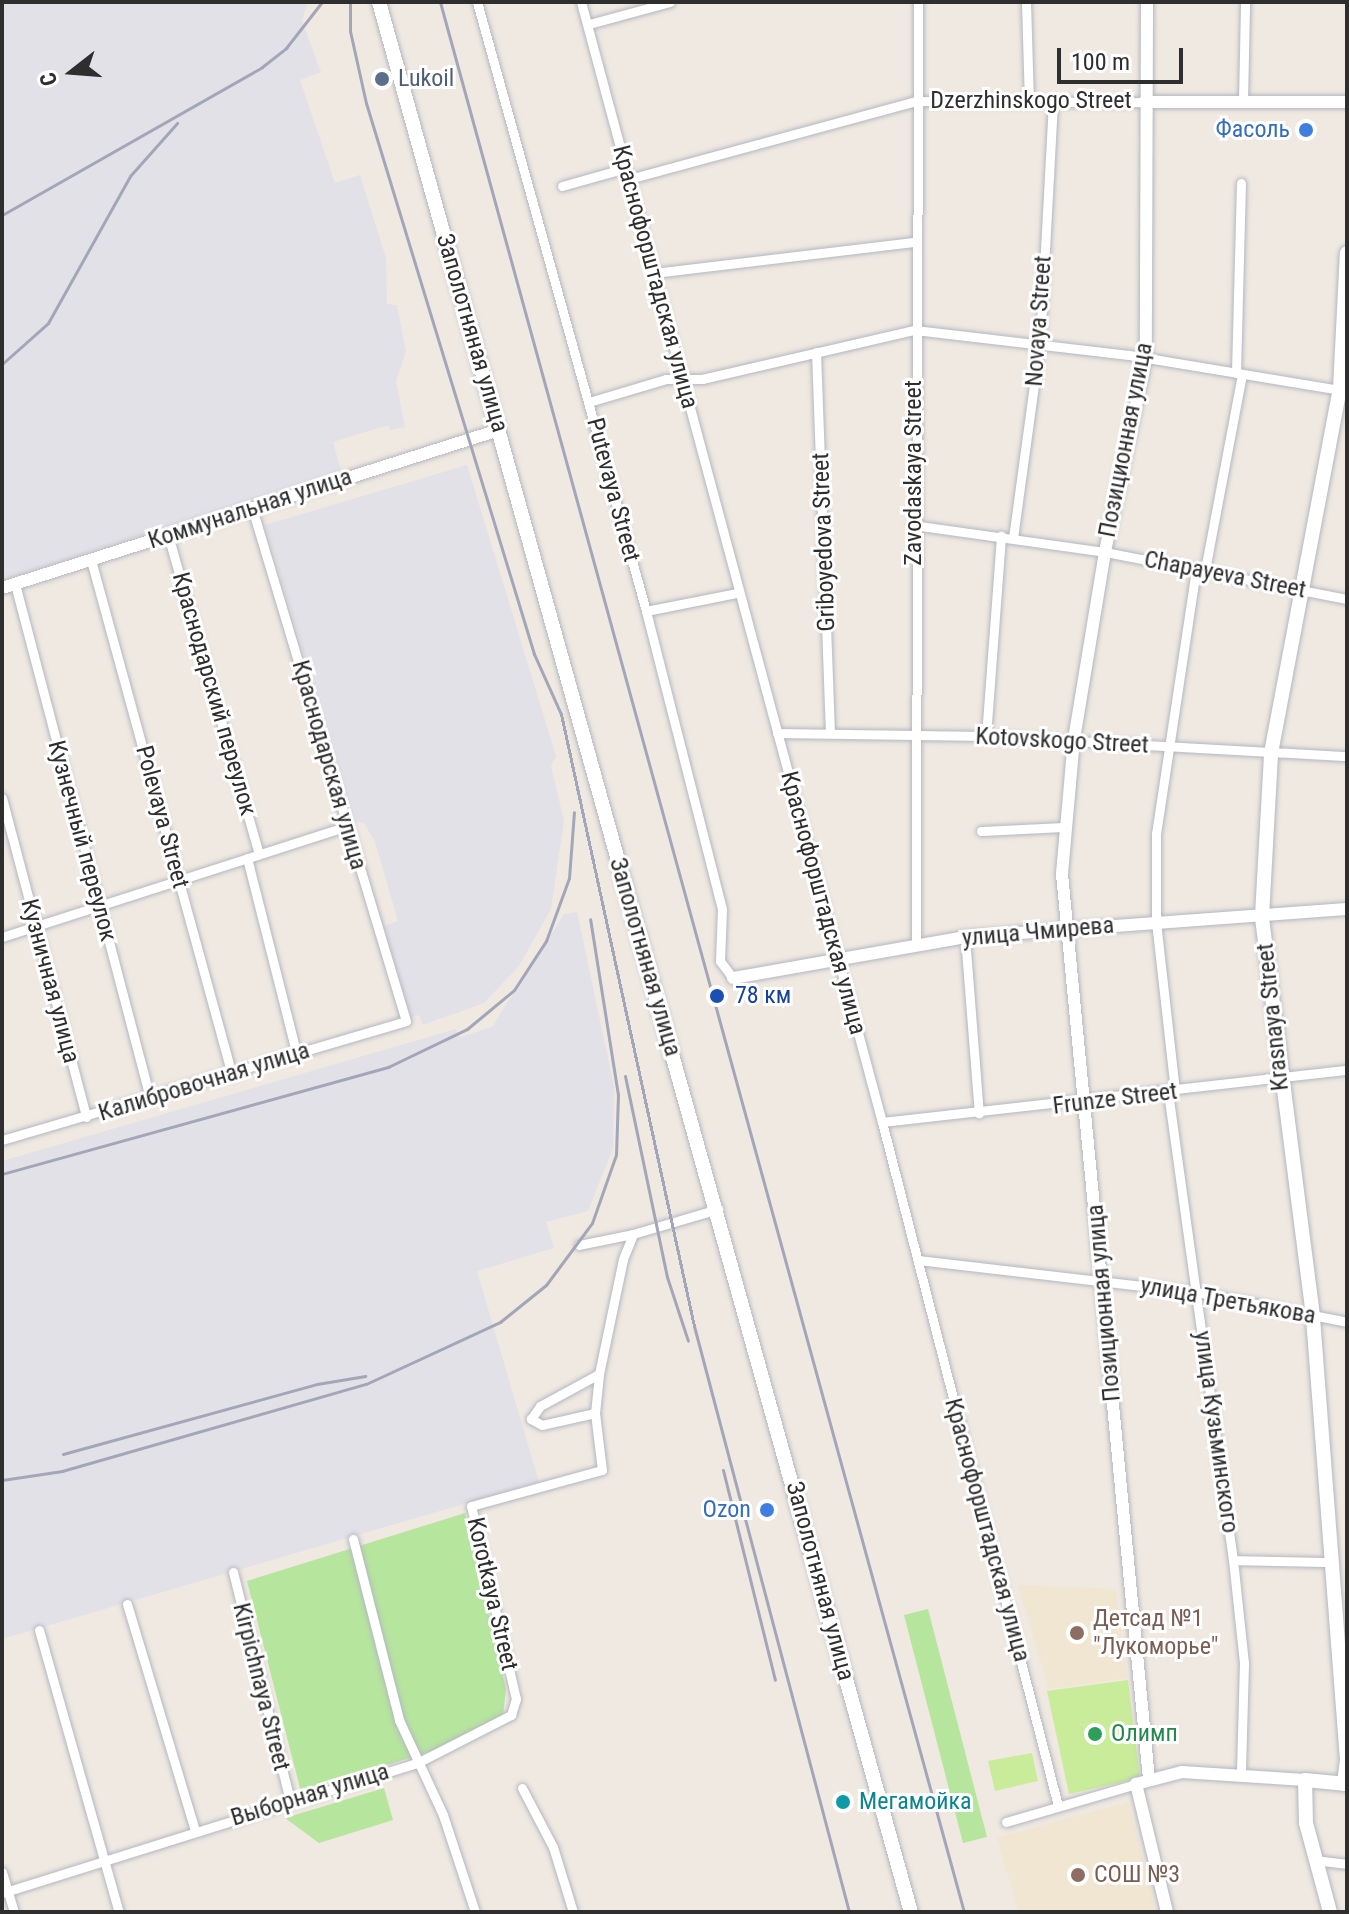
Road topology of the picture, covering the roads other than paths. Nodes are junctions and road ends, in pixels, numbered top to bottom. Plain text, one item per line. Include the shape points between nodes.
1 (379, 2) edge
2 (477, 2) edge
3 (581, 2) edge
4 (670, 2) edge
5 (918, 2) edge
6 (1026, 2) edge
7 (1147, 2) edge
8 (1245, 2) edge
9 (589, 24) junction
10 (916, 101) junction
11 (1029, 101) junction
12 (1243, 101) junction
13 (1053, 102) junction
14 (1144, 102) junction
15 (1347, 102) edge
16 (626, 168) junction
17 (629, 179) junction
18 (1241, 183) dead end
19 (562, 186) dead end
20 (913, 242) junction
21 (1347, 253) edge
22 (654, 273) junction
23 (915, 330) junction
24 (1040, 342) junction
25 (816, 352) junction
26 (1146, 357) junction
27 (1239, 373) junction
28 (684, 378) junction
29 (1344, 390) edge
30 (589, 402) junction
31 (499, 430) junction
32 (252, 508) junction
33 (913, 525) junction
34 (168, 535) junction
35 (1001, 536) junction
36 (1013, 538) junction
37 (1105, 552) junction
38 (91, 560) junction
39 (1201, 569) junction
40 (15, 584) junction
41 (2, 588) edge
42 (1299, 591) junction
43 (737, 593) junction
44 (1347, 599) edge
45 (646, 611) junction
46 (830, 732) junction
47 (777, 733) junction
48 (914, 734) junction
49 (986, 736) junction
50 (1074, 739) junction
51 (1167, 748) junction
52 (1271, 753) junction
53 (1347, 756) edge
54 (2, 798) edge
55 (347, 826) junction
56 (1064, 827) junction
57 (981, 831) dead end
58 (259, 854) junction
59 (247, 858) junction
60 (181, 883) junction
61 (100, 907) junction
62 (1347, 909) edge
63 (1262, 916) junction
64 (1156, 922) junction
65 (36, 925) junction
66 (1064, 928) junction
67 (2, 937) edge
68 (965, 937) junction
69 (916, 944) junction
70 (837, 961) junction
71 (733, 978) joint
72 (406, 1021) joint
73 (297, 1055) junction
74 (1347, 1070) edge
75 (232, 1075) junction
76 (1279, 1078) junction
77 (1172, 1092) junction
78 (150, 1098) junction
79 (1084, 1103) junction
80 (979, 1113) junction
81 (86, 1117) junction
82 (882, 1122) junction
83 (2, 1140) edge
84 (719, 1208) junction
85 (633, 1234) junction
86 (579, 1245) dead end
87 (918, 1260) junction
88 (1103, 1279) junction
89 (1196, 1292) junction
90 (1313, 1316) junction
91 (1347, 1322) edge
92 (599, 1374) junction
93 (595, 1413) junction
94 (353, 1539) dead end
95 (1233, 1560) junction
96 (1331, 1562) junction
97 (233, 1572) dead end
98 (127, 1604) dead end
99 (39, 1630) dead end
100 (511, 1715) joint
101 (417, 1763) junction
102 (1241, 1772) junction
103 (1305, 1780) junction
104 (1142, 1782) junction
105 (1346, 1784) edge
106 (522, 1788) dead end
107 (290, 1801) junction
108 (1058, 1806) junction
109 (1006, 1822) dead end
110 (195, 1830) junction
111 (1315, 1860) junction
112 (103, 1861) junction
113 (1347, 1864) edge
114 (2, 1872) edge
115 (5, 1892) edge
116 (14, 1912) edge
117 (119, 1912) edge
118 (475, 1912) edge
119 (573, 1912) edge
120 (911, 1912) edge
121 (1167, 1912) edge
122 (1330, 1912) edge

1 - 31 main road, Заполотняная улица
2 - 30 street, Putevaya Street
3 - 9 street, Краснофорштадская улица
4 - 9 street
5 - 10 street, Zavodaskaya Street
6 - 11 street
7 - 14 street, Позиционная улица
8 - 12 street
9 - 16 street, Краснофорштадская улица
10 - 11 street, Dzerzhinskogo Street
10 - 17 street, Dzerzhinskogo Street
10 - 20 street, Zavodaskaya Street
11 - 13 street, Dzerzhinskogo Street
12 - 14 street, Dzerzhinskogo Street
12 - 15 street, Dzerzhinskogo Street
13 - 14 street, Dzerzhinskogo Street
13 - 24 street, Novaya Street
14 - 26 street, Позиционная улица
16 - 17 street, Краснофорштадская улица
16 - 19 street
17 - 22 street, Краснофорштадская улица
18 - 27 street, улица Кузьминского
20 - 22 street
20 - 23 street, Zavodaskaya Street
21 - 29 main road, Krasnaya Street
22 - 28 street, Краснофорштадская улица
23 - 24 street
23 - 25 street
23 - 33 street, Zavodaskaya Street
24 - 26 street
24 - 36 street, Novaya Street
25 - 28 street
25 - 46 street, Griboyedova Street
26 - 27 street
26 - 37 street, Позиционная улица
27 - 29 street
27 - 39 street, улица Кузьминского
28 - 30 street
28 - 43 street, Краснофорштадская улица
29 - 42 main road, Krasnaya Street
30 - 45 street, Putevaya Street
31 - 32 street, Коммунальная улица
31 - 84 main road, Заполотняная улица
32 - 34 street, Коммунальная улица
32 - 55 street, Краснодарская улица
33 - 35 street, Chapayeva Street
33 - 48 street, Zavodaskaya Street
34 - 38 street, Коммунальная улица
34 - 58 street, Краснодарский переулок
35 - 36 street, Chapayeva Street
35 - 49 street
36 - 37 street, Chapayeva Street
37 - 39 street, Chapayeva Street
37 - 50 street, Позиционная улица
38 - 40 street, Коммунальная улица
38 - 60 street, Polevaya Street
39 - 42 street, Chapayeva Street
39 - 51 street, улица Кузьминского
40 - 41 street, Коммунальная улица
40 - 61 street, Кузнечный переулок
42 - 44 street, Chapayeva Street
42 - 52 main road, Krasnaya Street
43 - 45 street
43 - 47 street, Краснофорштадская улица
45 - 71 street, Putevaya Street via 722,909 720,961
46 - 47 street, Kotovskogo Street
46 - 48 street, Kotovskogo Street
47 - 70 street, Краснофорштадская улица
48 - 49 street, Kotovskogo Street
48 - 69 street, Zavodaskaya Street
49 - 50 street, Kotovskogo Street
50 - 51 street, Kotovskogo Street
50 - 56 street, Позиционная улица
51 - 52 street, Kotovskogo Street
51 - 64 street, улица Кузьминского via 1156,834
52 - 53 street, Kotovskogo Street
52 - 63 main road, Krasnaya Street
54 - 65 street, Кузничная улица
55 - 58 street
55 - 72 street, Краснодарская улица
56 - 57 street
56 - 66 street, Позиционная улица
58 - 59 street
59 - 60 street
59 - 73 street
60 - 61 street
60 - 75 street, Polevaya Street
61 - 65 street
61 - 78 street, Кузнечный переулок
62 - 63 street, улица Чмирева
63 - 64 street, улица Чмирева
63 - 76 main road, Krasnaya Street
64 - 66 street, улица Чмирева
64 - 77 street, улица Кузьминского
65 - 67 street
65 - 81 street, Кузничная улица
66 - 68 street, улица Чмирева
66 - 79 street, Позиционная улица
68 - 69 street, улица Чмирева
68 - 80 street
69 - 70 street, улица Чмирева
70 - 71 street, улица Чмирева
70 - 82 street, Краснофорштадская улица
72 - 73 street, Калибровочная улица
73 - 75 street, Калибровочная улица
74 - 76 street, Frunze Street
75 - 78 street, Калибровочная улица
76 - 77 street, Frunze Street
76 - 90 main road, Krasnaya Street
77 - 79 street, Frunze Street
77 - 89 street, улица Кузьминского
78 - 81 street, Калибровочная улица
79 - 80 street, Frunze Street
79 - 88 street, Позиционная улица
80 - 82 street, Frunze Street
81 - 83 street, Калибровочная улица
82 - 87 street, Краснофорштадская улица
84 - 85 street
84 - 120 main road, Заполотняная улица
85 - 86 street
85 - 92 street
87 - 88 street, улица Третьякова
87 - 108 street, Краснофорштадская улица
88 - 89 street, улица Третьякова
88 - 104 street, Позиционная улица
89 - 90 street, улица Третьякова
89 - 95 street, улица Кузьминского
90 - 91 street, улица Третьякова
90 - 96 main road, Krasnaya Street
92 - 93 street
92 - 93 street via 540,1406 531,1419 542,1425
93 - 100 street, Korotkaya Street via 602,1470 471,1506 516,1699
94 - 101 street via 399,1720
95 - 96 street
95 - 102 street, улица Кузьминского via 1244,1663
96 - 105 main road, Krasnaya Street
97 - 107 street, Kirpichnaya Street
98 - 110 street
99 - 112 street
100 - 101 street, Выборная улица
101 - 107 street, Выборная улица
101 - 118 street via 443,1815
102 - 103 street
102 - 104 street via 1182,1772
103 - 105 main road
103 - 111 main road via 1306,1823
104 - 108 street
104 - 121 street, Позиционная улица
106 - 119 street via 553,1847
107 - 110 street, Выборная улица
108 - 109 street
110 - 112 street, Выборная улица
111 - 113 street
111 - 122 main road
112 - 115 street, Выборная улица
112 - 117 street
114 - 115 street
115 - 116 street

